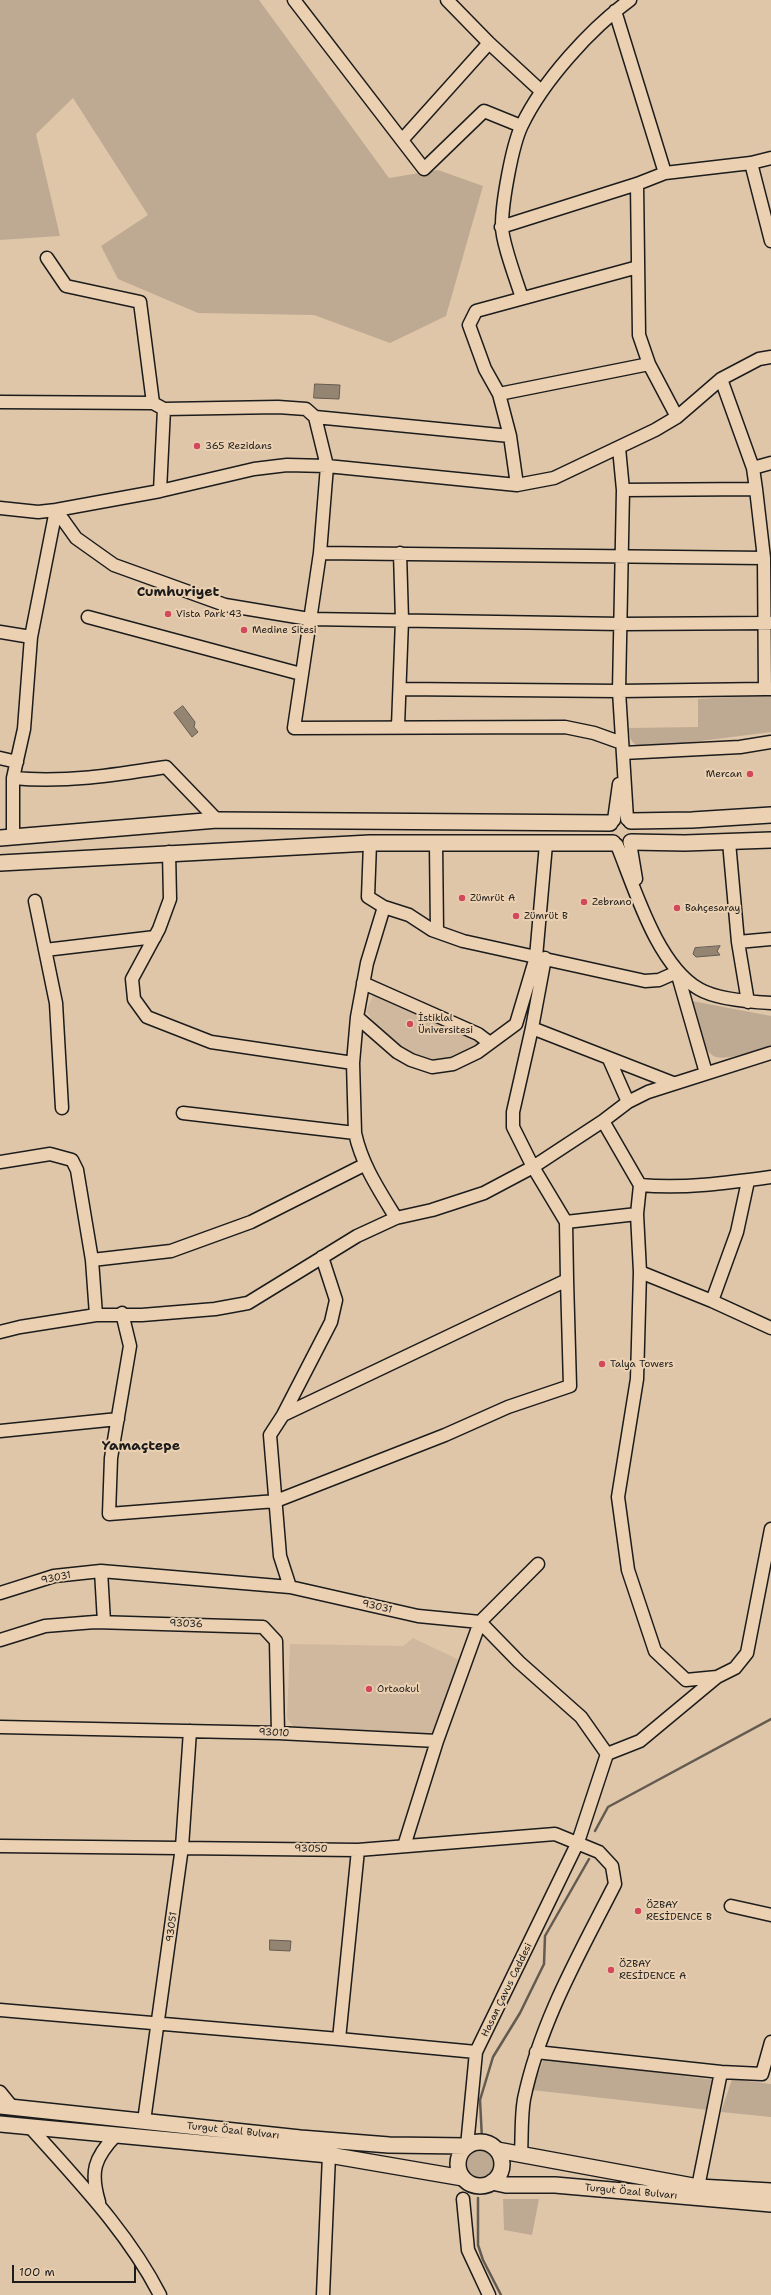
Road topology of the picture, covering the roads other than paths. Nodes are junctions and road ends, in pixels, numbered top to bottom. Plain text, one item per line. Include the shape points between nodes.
1 (294, 0) edge
2 (447, 0) edge
3 (630, 0) edge
4 (615, 11) junction
5 (489, 43) junction
6 (541, 91) junction
7 (521, 126) junction
8 (402, 140) junction
9 (771, 158) edge
10 (751, 163) junction
11 (665, 173) junction
12 (637, 184) junction
13 (501, 227) junction
14 (771, 241) edge
15 (47, 258) dead end
16 (638, 267) junction
17 (522, 298) junction
18 (771, 357) edge
19 (649, 364) junction
20 (721, 379) junction
21 (500, 394) junction
22 (0, 403) edge
23 (153, 403) junction
24 (164, 409) junction
25 (315, 417) junction
26 (677, 417) junction
27 (510, 436) junction
28 (619, 448) junction
29 (771, 463) edge
30 (327, 466) junction
31 (753, 468) junction
32 (517, 485) junction
33 (756, 489) junction
34 (623, 490) junction
35 (160, 491) junction
36 (0, 508) edge
37 (56, 510) junction
38 (320, 553) junction
39 (400, 553) junction
40 (622, 556) junction
41 (764, 558) junction
42 (88, 616) dead end
43 (309, 619) junction
44 (402, 620) junction
45 (622, 624) junction
46 (767, 624) edge
47 (0, 632) edge
48 (31, 637) junction
49 (302, 674) junction
50 (400, 689) junction
51 (768, 689) edge
52 (619, 691) junction
53 (398, 726) junction
54 (771, 742) edge
55 (623, 753) junction
56 (0, 758) edge
57 (17, 762) junction
58 (13, 778) junction
59 (771, 816) edge
60 (217, 820) junction
61 (620, 821) junction
62 (6, 837) edge
63 (771, 840) edge
64 (729, 842) junction
65 (370, 843) junction
66 (623, 843) junction
67 (436, 844) junction
68 (546, 844) junction
69 (169, 852) junction
70 (0, 863) edge
71 (34, 901) dead end
72 (384, 907) junction
73 (437, 932) junction
74 (154, 937) junction
75 (771, 939) edge
76 (738, 942) junction
77 (45, 950) junction
78 (540, 957) junction
79 (677, 972) junction
80 (363, 983) junction
81 (748, 1002) junction
82 (771, 1004) edge
83 (357, 1017) junction
84 (532, 1028) junction
85 (490, 1043) junction
86 (771, 1053) edge
87 (609, 1059) junction
88 (353, 1063) junction
89 (706, 1072) junction
90 (674, 1083) junction
91 (628, 1102) junction
92 (62, 1108) dead end
93 (183, 1113) dead end
94 (603, 1121) junction
95 (355, 1133) junction
96 (0, 1162) edge
97 (364, 1165) junction
98 (533, 1167) junction
99 (771, 1177) edge
100 (748, 1181) junction
101 (640, 1185) junction
102 (637, 1214) junction
103 (396, 1218) junction
104 (566, 1222) junction
105 (322, 1257) junction
106 (92, 1260) junction
107 (640, 1272) junction
108 (567, 1280) junction
109 (712, 1301) junction
110 (122, 1313) junction
111 (96, 1315) junction
112 (771, 1328) edge
113 (0, 1332) edge
114 (283, 1415) junction
115 (118, 1419) junction
116 (0, 1431) edge
117 (276, 1501) junction
118 (771, 1530) edge
119 (538, 1564) dead end
120 (101, 1571) junction
121 (290, 1587) junction
122 (0, 1593) edge
123 (104, 1622) junction
124 (480, 1622) junction
125 (0, 1640) edge
126 (717, 1677) junction
127 (0, 1726) edge
128 (190, 1731) junction
129 (278, 1733) junction
130 (437, 1741) junction
131 (607, 1754) junction
132 (578, 1842) junction
133 (0, 1846) edge
134 (404, 1846) junction
135 (182, 1847) junction
136 (358, 1850) junction
137 (731, 1906) dead end
138 (771, 1915) edge
139 (0, 2010) edge
140 (158, 2023) junction
141 (339, 2039) junction
142 (771, 2042) edge
143 (476, 2052) junction
144 (536, 2052) junction
145 (721, 2072) junction
146 (766, 2075) edge
147 (0, 2092) edge
148 (7, 2107) edge
149 (144, 2121) junction
150 (0, 2124) edge
151 (30, 2127) junction
152 (116, 2135) junction
153 (467, 2146) junction
154 (497, 2150) junction
155 (521, 2153) junction
156 (330, 2155) junction
157 (463, 2178) junction
158 (492, 2182) junction
159 (698, 2187) junction
160 (771, 2191) edge
161 (463, 2200) dead end
162 (771, 2204) edge
163 (100, 2207) junction
164 (160, 2295) edge
165 (323, 2295) edge
166 (489, 2295) edge

1 - 8 street
2 - 5 street
3 - 4 street
4 - 6 street via 588,37
4 - 11 street
5 - 6 street
5 - 8 street
6 - 7 street
7 - 8 street via 484,111 424,169
7 - 13 street via 507,181
9 - 10 street
10 - 11 street
10 - 14 street
11 - 12 street
12 - 13 street
12 - 16 street
13 - 17 street
15 - 23 street via 66,286 140,302
16 - 17 street
16 - 19 street via 639,335
17 - 21 street via 476,311 469,324 485,369
18 - 20 street via 759,359
19 - 21 street
19 - 26 street
20 - 26 street
20 - 31 street
21 - 27 street
22 - 23 street
23 - 24 street
24 - 25 street via 278,407 306,409
24 - 35 street
25 - 27 street
25 - 30 street
26 - 28 street
27 - 32 street
28 - 32 street via 554,478
28 - 34 street
29 - 31 street
30 - 32 street
30 - 35 street via 287,465 254,469
30 - 38 street
31 - 33 street
33 - 34 street
33 - 41 street
34 - 40 street
35 - 37 street
36 - 37 street via 38,512
37 - 43 street via 76,538 114,565 225,605
37 - 48 street
38 - 39 street
38 - 43 street
39 - 40 street
39 - 44 street
40 - 41 street
40 - 45 street
41 - 46 street
42 - 49 street
43 - 44 street
43 - 49 street
44 - 45 street
44 - 50 street
45 - 46 street
45 - 52 street
46 - 51 street
47 - 48 street
48 - 57 street via 24,729
49 - 53 street via 294,728
50 - 52 street
50 - 53 street
51 - 52 street
52 - 55 street
53 - 55 street via 565,727 594,733
54 - 55 street via 740,747
55 - 61 street
56 - 57 street
57 - 58 street
58 - 60 street via 42,781 72,780 166,768
58 - 62 street
59 - 61 main road
60 - 61 main road
60 - 62 main road
61 - 66 main road via 608,836
61 - 66 main road via 636,829 636,834
63 - 64 main road
64 - 66 main road
64 - 76 street
65 - 67 main road
65 - 69 main road
65 - 72 street via 368,897
66 - 68 main road
66 - 79 street via 648,924
67 - 68 main road
67 - 73 street
68 - 78 street
69 - 70 main road
69 - 74 street via 170,899
71 - 77 street
72 - 73 street via 409,915
72 - 80 street
73 - 78 street via 463,941
74 - 77 street
74 - 88 street via 132,979 134,999 148,1017 211,1042
75 - 76 street
76 - 81 street
77 - 92 street via 56,1003
78 - 79 street via 645,981 659,980
78 - 84 street
78 - 85 street via 516,1024
79 - 81 street via 701,990
79 - 89 street
80 - 83 street
80 - 85 street via 478,1034
81 - 82 street
83 - 85 street via 397,1052 432,1067 454,1064
83 - 88 street
84 - 87 street
84 - 98 street via 513,1112 514,1127
86 - 89 street
87 - 90 street
87 - 91 street
88 - 95 street
89 - 90 street
90 - 91 street
91 - 94 street
93 - 95 street
94 - 98 street
94 - 101 street
95 - 97 street
96 - 106 street via 50,1154 72,1160 78,1170
97 - 103 street
97 - 106 street via 251,1222 171,1251
98 - 103 street via 484,1193 432,1210
98 - 104 street
99 - 100 street
100 - 101 street
100 - 109 street via 737,1232
101 - 102 street
102 - 104 street
102 - 107 street
103 - 105 street via 357,1236
104 - 108 street
105 - 110 street via 248,1303 215,1309 142,1315
105 - 114 street via 336,1300 331,1322
106 - 111 street
107 - 109 street
107 - 126 street via 637,1379 618,1497 628,1570 655,1651 686,1680
108 - 114 street
108 - 117 street via 570,1386 508,1407
109 - 112 street
110 - 111 street
110 - 115 street via 130,1346
111 - 113 street
114 - 117 street via 270,1435
115 - 116 street
115 - 117 street via 111,1458 109,1514
117 - 121 street via 280,1556
118 - 126 street via 747,1653 735,1668
119 - 124 street
120 - 121 street, 93031
120 - 122 street, 93031 via 54,1576
120 - 123 street
121 - 124 street, 93031 via 418,1616
123 - 125 street, 93036 via 44,1626
123 - 129 street, 93036 via 263,1627 276,1641
124 - 130 street
124 - 131 street via 519,1662 581,1717
126 - 131 street via 640,1741
127 - 128 street, 93010
128 - 129 street, 93010
128 - 135 street, 93051
129 - 130 street, 93010
130 - 134 street
131 - 132 street
132 - 134 street, 93050 via 555,1834
132 - 143 street, Hasan Çavus Caddesi
132 - 144 street, 93050 via 599,1852 612,1866 615,1884 563,1985
133 - 135 street, 93050
134 - 136 street, 93050
135 - 136 street, 93050
135 - 140 street, 93051
136 - 141 street
137 - 138 street
139 - 140 street
140 - 141 street
140 - 149 street, 93051
141 - 143 street
142 - 146 street
143 - 153 street, Hasan Çavus Caddesi
144 - 145 street
144 - 155 street via 524,2100
145 - 146 street
145 - 159 street
147 - 148 street
148 - 149 main road, Turgut Özal Bulvarı
149 - 153 main road, Turgut Özal Bulvarı via 389,2145
150 - 151 main road, Turgut Özal Bulvarı
151 - 152 main road, Turgut Özal Bulvarı
151 - 163 street
152 - 156 main road, Turgut Özal Bulvarı
152 - 163 street via 101,2151 95,2167 94,2186
153 - 154 main road, Turgut Özal Bulvarı via 486,2142
153 - 157 main road via 459,2157 458,2164
154 - 155 main road, Turgut Özal Bulvarı
154 - 158 main road via 501,2156 501,2171
155 - 159 main road, Turgut Özal Bulvarı
156 - 157 main road, Turgut Özal Bulvarı
156 - 165 street
157 - 158 main road, Turgut Özal Bulvarı via 473,2185 486,2185
158 - 162 main road, Turgut Özal Bulvarı
159 - 160 main road, Turgut Özal Bulvarı
161 - 166 street via 468,2250
163 - 164 street via 144,2264

